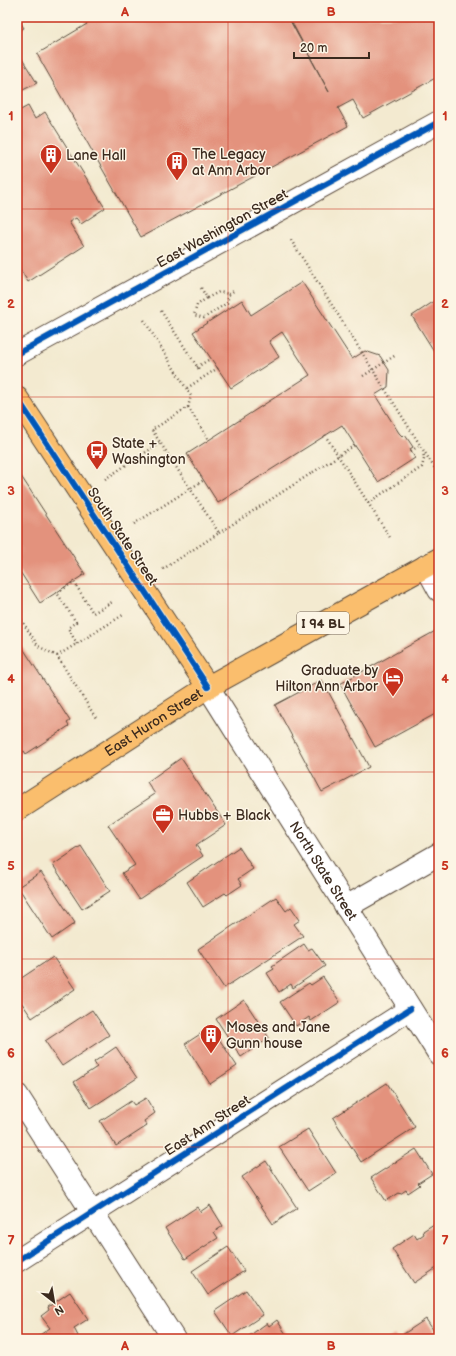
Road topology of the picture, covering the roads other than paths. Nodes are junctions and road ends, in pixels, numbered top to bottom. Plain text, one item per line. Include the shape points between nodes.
1 (439, 122) edge
2 (17, 354) edge
3 (17, 398) edge
4 (432, 562) edge
5 (439, 590) edge
6 (208, 687) junction
7 (17, 810) edge
8 (439, 854) edge
9 (346, 907) junction
10 (410, 1009) junction
11 (438, 1052) edge
12 (17, 1095) edge
13 (92, 1213) junction
14 (17, 1262) edge
15 (174, 1339) edge

1 - 2 street, East Washington Street
3 - 6 main road, South State Street
4 - 5 street
4 - 6 main road, East Huron Street / I 94 BL
6 - 7 main road, East Huron Street / I 94 BL
6 - 9 street, North State Street
8 - 9 street
9 - 10 street, North State Street
10 - 11 street, North State Street
10 - 13 street, East Ann Street
12 - 13 street
13 - 14 street, East Ann Street
13 - 15 street

